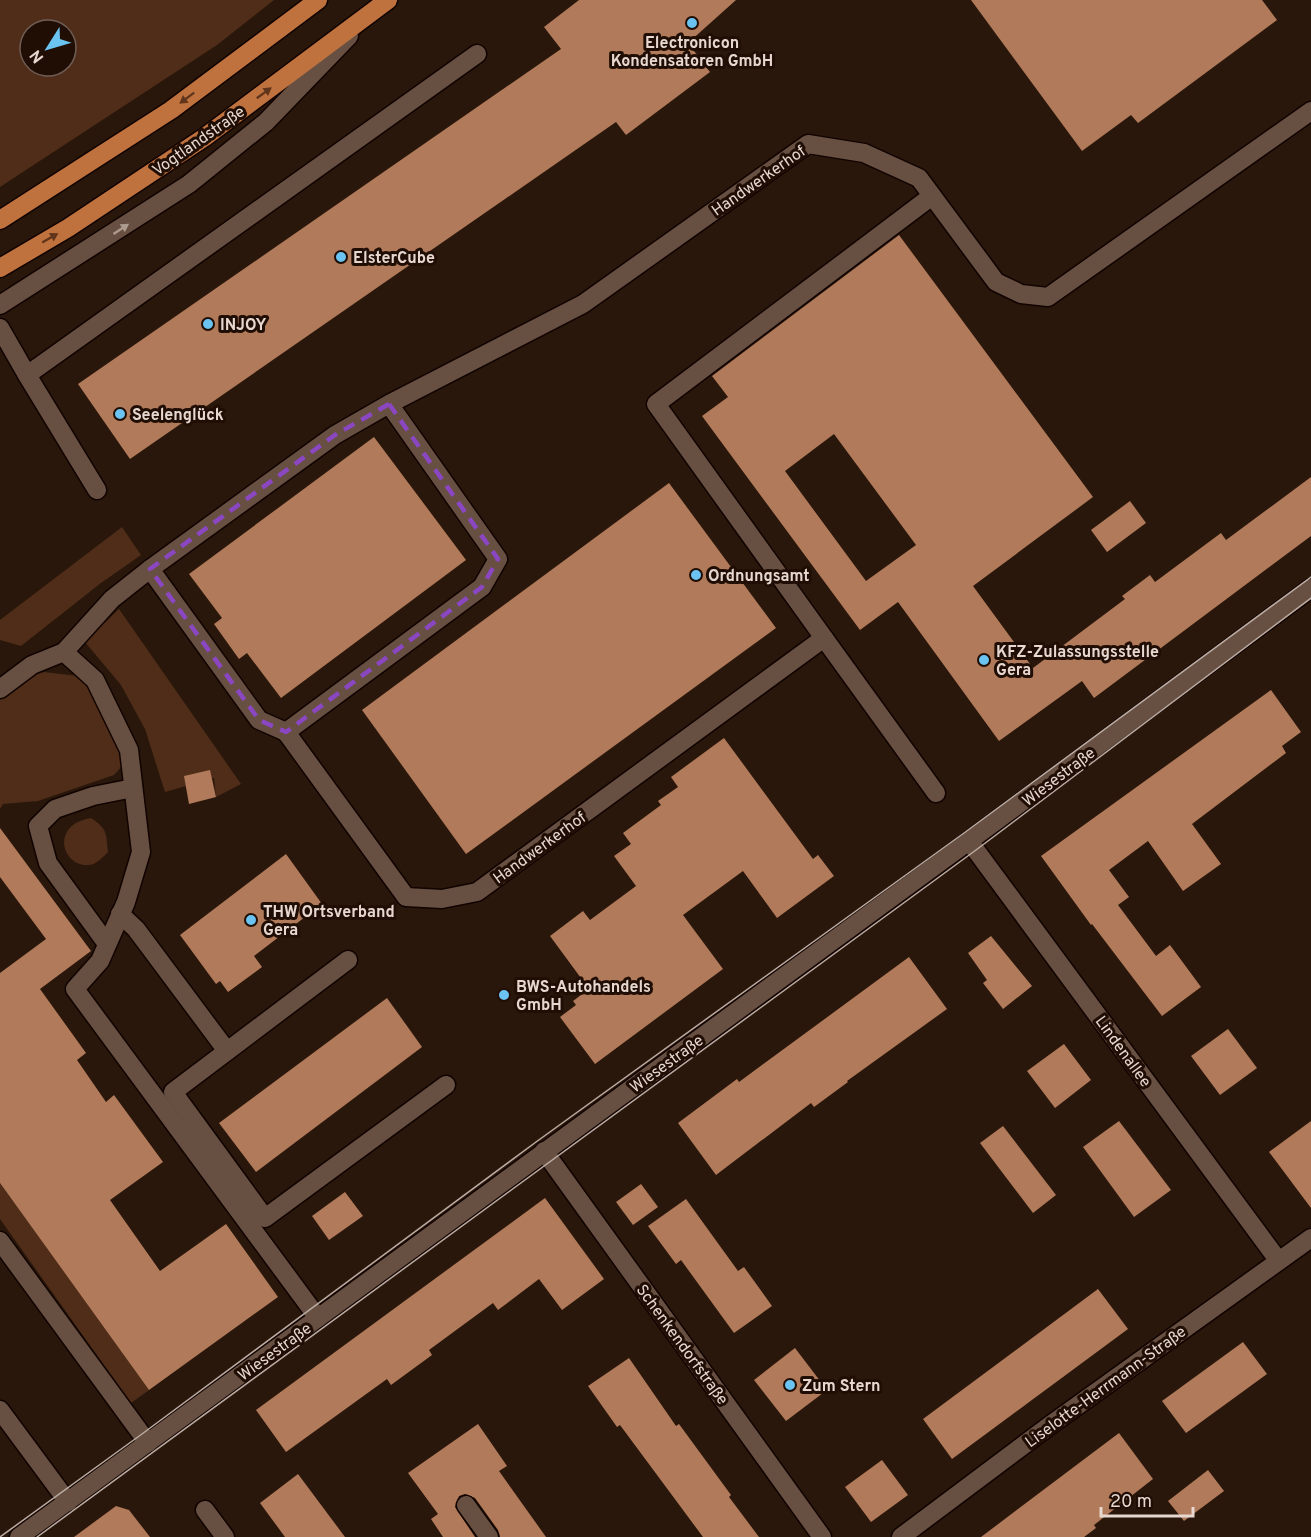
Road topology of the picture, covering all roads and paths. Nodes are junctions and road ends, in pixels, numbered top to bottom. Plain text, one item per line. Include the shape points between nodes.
1 (318, 0) edge
2 (388, 0) edge
3 (366, 19) junction
4 (477, 54) dead end
5 (1311, 111) edge
6 (932, 196) junction
7 (0, 220) edge
8 (0, 268) edge
9 (0, 305) edge
10 (0, 328) edge
11 (27, 375) junction
12 (389, 404) junction
13 (97, 489) dead end
14 (150, 569) junction
15 (1311, 588) edge
16 (824, 638) junction
17 (64, 652) junction
18 (0, 689) edge
19 (286, 732) junction
20 (133, 788) junction
21 (936, 793) dead end
22 (969, 841) junction
23 (120, 914) junction
24 (107, 944) junction
25 (348, 960) dead end
26 (227, 1051) junction
27 (446, 1085) dead end
28 (544, 1151) junction
29 (1311, 1238) edge
30 (0, 1241) edge
31 (1278, 1260) junction
32 (318, 1318) junction
33 (0, 1410) edge
34 (148, 1443) junction
35 (68, 1502) junction
36 (466, 1505) dead end
37 (205, 1510) dead end
38 (20, 1537) edge
39 (225, 1537) edge
40 (489, 1537) edge
41 (822, 1537) edge
42 (901, 1537) edge

1 -> 7 main road via 171,110
2 - 3 main road, Vogtlandstraße
8 -> 3 main road, Vogtlandstraße via 68,228 204,137
9 -> 3 street via 189,184 266,122
4 - 11 street
5 - 6 street, Handwerkerhof via 1048,297 1020,294 996,282
6 - 12 street, Handwerkerhof via 919,178 864,153 808,144 583,304
6 - 16 street via 652,398
10 - 11 street
11 - 13 street
12 - 14 street, Handwerkerhof via 335,435
12 - 19 street via 498,559 482,587
14 - 17 street via 112,599
14 - 19 street, Handwerkerhof via 259,720
15 - 22 street, Wiesestraße
16 - 19 street, Handwerkerhof via 489,884 477,892 442,899 406,897
16 - 21 street
17 - 18 street via 32,665
17 - 20 street via 95,680 129,750
20 - 23 street via 141,852
20 - 24 street via 55,809 38,826 48,863
22 - 28 street, Wiesestraße
22 - 31 street, Lindenallee
23 - 24 street
23 - 26 street via 136,929
24 - 32 street via 99,961 75,989
25 - 26 street
26 - 27 street via 173,1092 265,1218
28 - 32 street, Wiesestraße
28 - 41 street, Schenkendorfstraße
29 - 31 street, Liselotte-Herrmann-Straße
30 - 34 street
31 - 42 street, Liselotte-Herrmann-Straße
32 - 34 street, Wiesestraße
33 - 35 street
34 - 35 street, Wiesestraße
35 - 38 street, Wiesestraße
36 - 40 street
37 - 39 street

